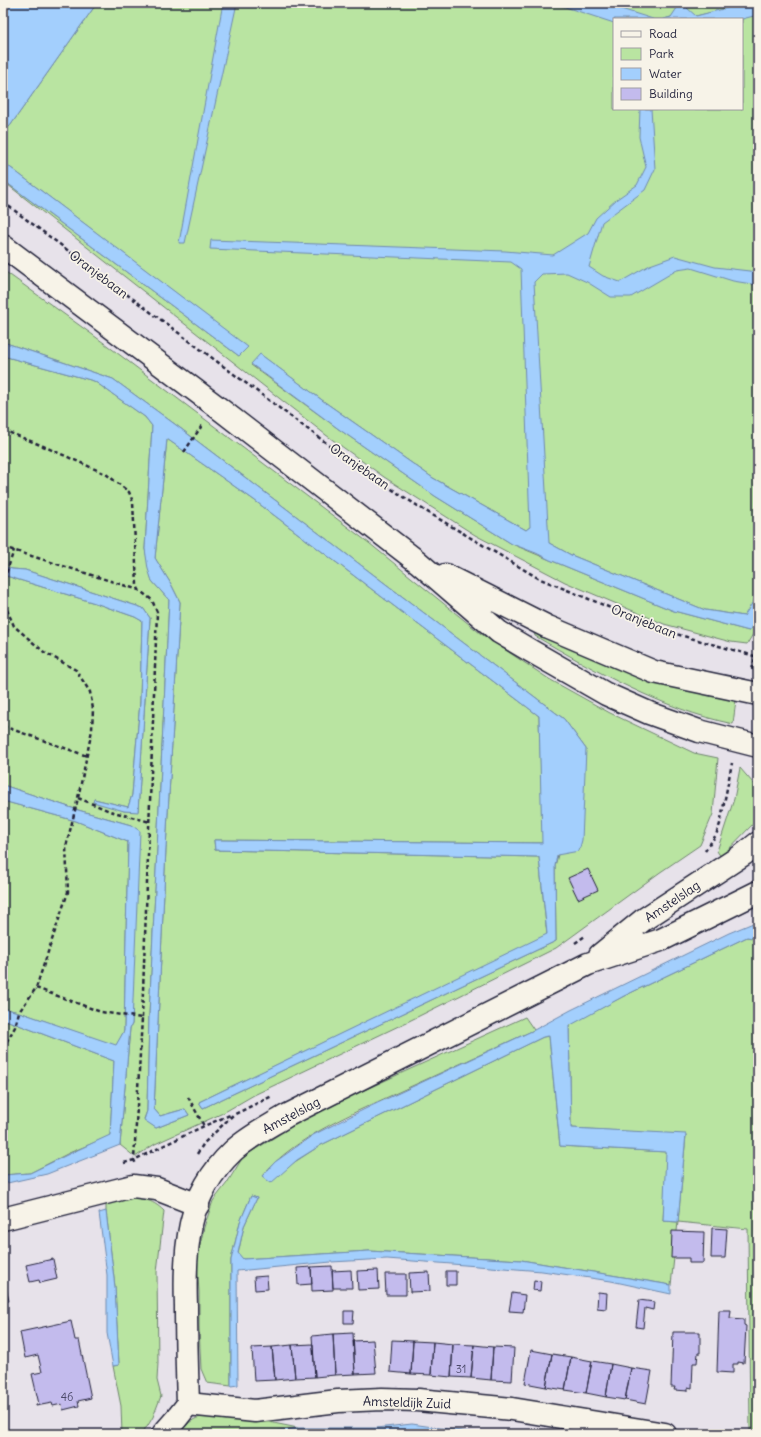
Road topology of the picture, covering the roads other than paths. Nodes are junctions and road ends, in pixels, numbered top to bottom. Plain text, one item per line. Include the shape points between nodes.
1 (3, 246) edge
2 (418, 562) junction
3 (758, 694) edge
4 (758, 746) edge
5 (758, 843) edge
6 (758, 892) edge
7 (588, 964) junction
8 (198, 1205) junction
9 (3, 1219) edge
10 (188, 1404) junction
11 (163, 1434) edge
12 (664, 1434) edge

1 - 2 street
2 - 3 street via 548,627 654,672
2 - 4 street via 499,632 606,694 699,731
5 - 7 street, Amstelslag via 643,920
6 - 7 street, Amstelslag via 661,940
7 - 8 street, Amstelslag via 294,1113 248,1139 218,1168 206,1185
8 - 9 street via 157,1189 133,1186
8 - 10 street, Amstelslag via 190,1231 186,1278
10 - 11 street
10 - 12 street, Amsteldijk Zuid via 255,1411 338,1401 418,1400 512,1409

